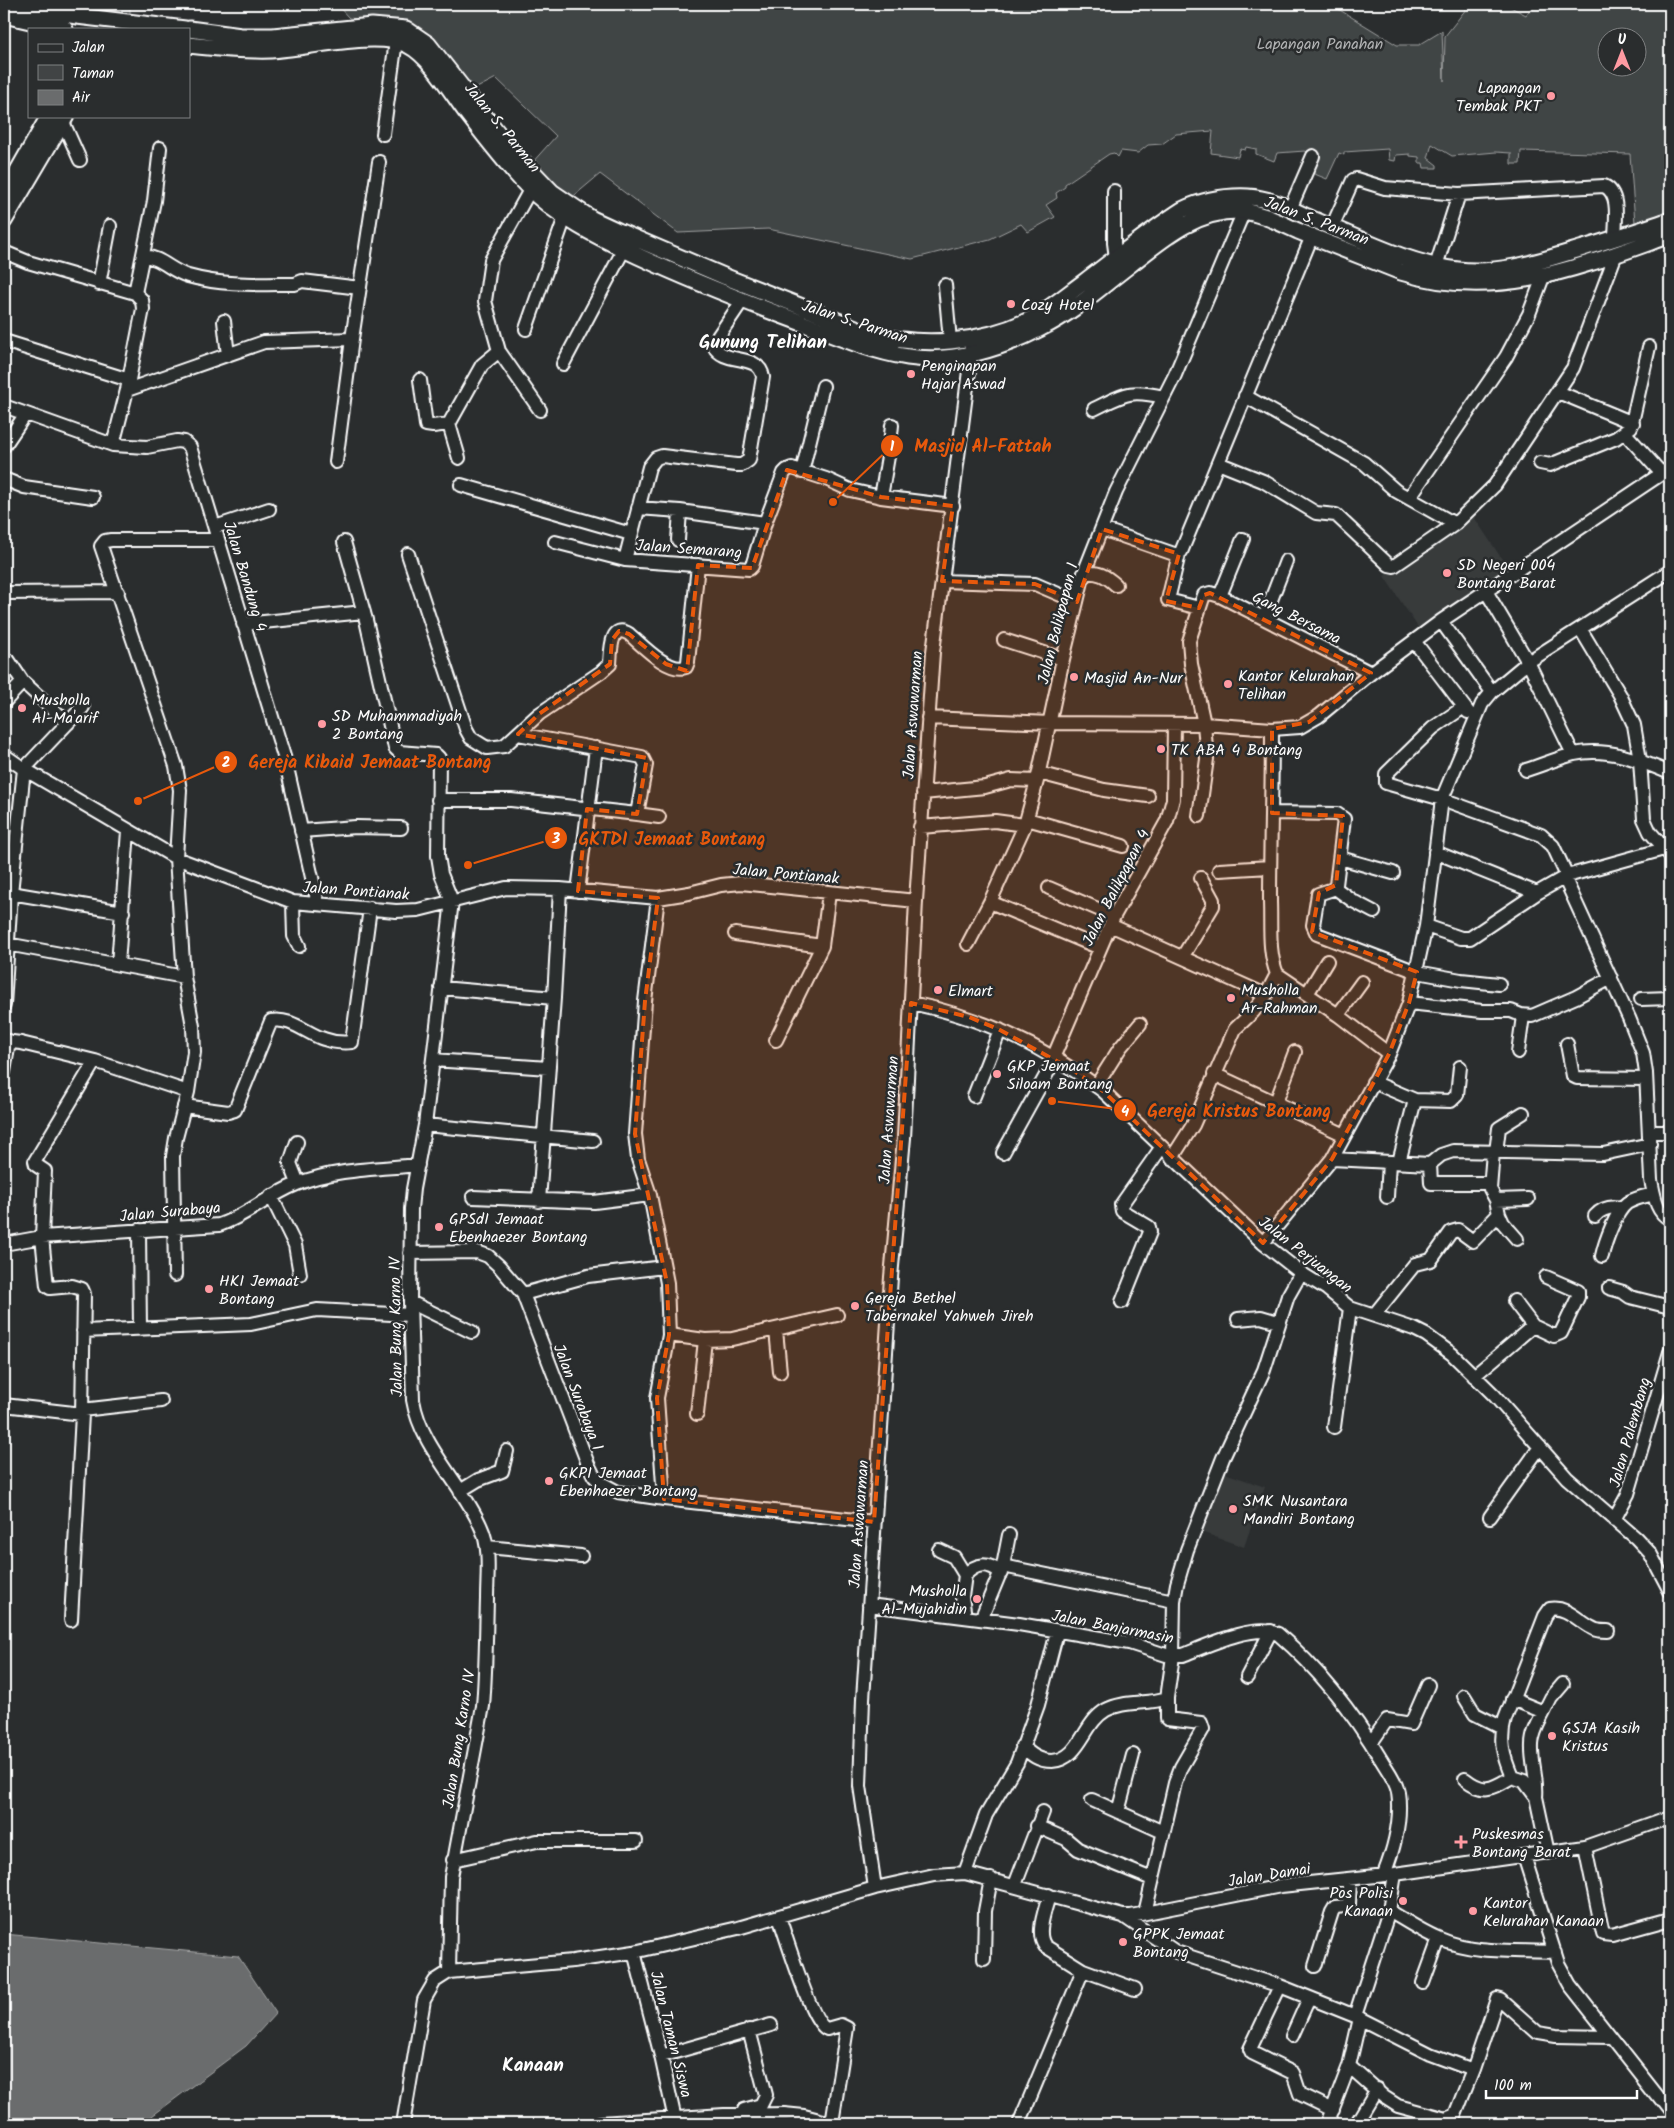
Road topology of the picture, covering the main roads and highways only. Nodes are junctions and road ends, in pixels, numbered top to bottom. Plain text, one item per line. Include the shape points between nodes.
1 (6, 4) edge
2 (76, 10) edge
3 (4, 15) edge
4 (109, 24) edge
5 (61, 28) edge
6 (171, 28) edge
7 (190, 30) edge
8 (241, 43) junction
9 (273, 43) junction
10 (190, 45) edge
11 (59, 118) edge
12 (4, 195) edge
13 (1297, 212) junction
14 (1670, 220) edge
15 (4, 221) edge
16 (1297, 230) junction
17 (1670, 235) edge
18 (1616, 246) junction
19 (971, 346) junction

1 - 2 main road, Jalan S. Parman
2 - 4 main road, Jalan S. Parman
3 - 5 main road
4 - 6 main road, Jalan S. Parman
7 - 8 main road, Jalan S. Parman
8 - 9 main road, Jalan S. Parman
8 - 10 main road, Jalan S. Parman
9 - 19 main road, Jalan S. Parman via 372,26 406,30 428,44 508,146 552,192 592,219 726,277 872,334 912,342 950,340
9 - 19 main road, Jalan S. Parman via 377,38 410,46 426,60 500,157 530,190 578,226 624,250 742,301 857,344 911,357 936,358
11 - 12 main road
11 - 15 main road
13 - 16 main road
13 - 18 main road, Jalan S. Parman via 1392,252 1460,270 1531,265
13 - 19 main road, Jalan S. Parman via 1250,197 1200,202 1160,225 1028,321
14 - 18 main road, Jalan S. Parman
16 - 18 main road, Jalan S. Parman via 1422,279 1471,284 1543,277
16 - 19 main road, Jalan S. Parman via 1244,211 1223,212 1188,222 1048,324 1002,344
17 - 18 main road, Jalan S. Parman

